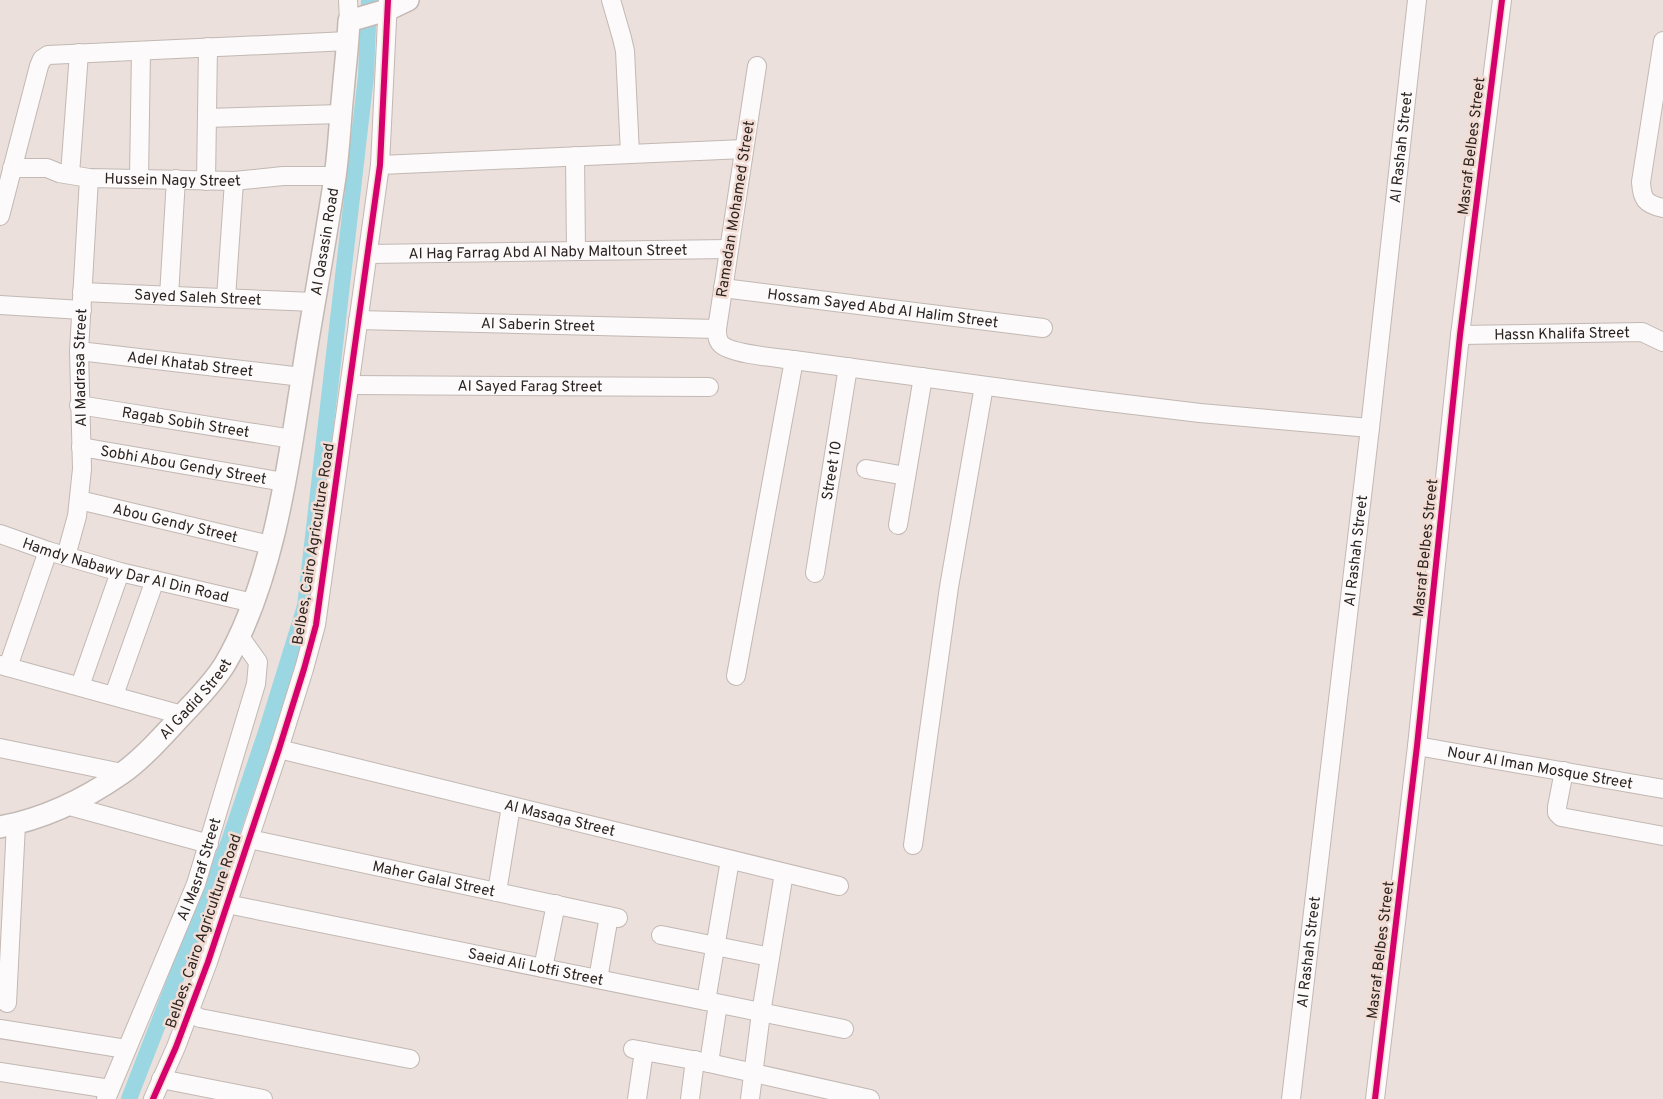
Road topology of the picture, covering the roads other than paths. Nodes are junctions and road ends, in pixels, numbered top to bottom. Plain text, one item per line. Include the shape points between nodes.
1 (408, 0) edge
2 (611, 0) edge
3 (1417, 0) edge
4 (1502, 0) edge
5 (385, 8) edge
6 (350, 20) edge
7 (1663, 41) edge
8 (208, 47) junction
9 (141, 50) junction
10 (79, 53) junction
11 (757, 66) dead end
12 (341, 114) junction
13 (207, 118) junction
14 (744, 149) junction
15 (630, 154) junction
16 (575, 156) junction
17 (380, 165) junction
18 (12, 168) junction
19 (70, 174) junction
20 (335, 176) junction
21 (89, 178) junction
22 (139, 178) junction
23 (176, 179) junction
24 (206, 180) junction
25 (234, 181) junction
26 (3, 193) edge
27 (1663, 208) edge
28 (0, 216) edge
29 (729, 249) junction
30 (576, 252) junction
31 (368, 254) junction
32 (723, 288) junction
33 (82, 292) junction
34 (169, 296) junction
35 (226, 298) junction
36 (314, 302) junction
37 (0, 304) edge
38 (82, 310) junction
39 (358, 320) junction
40 (1043, 328) dead end
41 (717, 329) junction
42 (1460, 335) junction
43 (1663, 342) edge
44 (79, 351) junction
45 (794, 360) junction
46 (848, 367) junction
47 (302, 377) junction
48 (923, 377) junction
49 (350, 385) junction
50 (984, 386) junction
51 (709, 388) dead end
52 (79, 405) junction
53 (1370, 428) junction
54 (292, 439) junction
55 (81, 447) junction
56 (866, 469) dead end
57 (906, 476) junction
58 (284, 482) junction
59 (79, 500) junction
60 (898, 525) dead end
61 (0, 534) edge
62 (270, 545) junction
63 (48, 551) junction
64 (66, 556) junction
65 (120, 572) junction
66 (815, 573) dead end
67 (155, 580) junction
68 (253, 603) junction
69 (240, 637) junction
70 (4, 666) edge
71 (736, 676) dead end
72 (80, 686) junction
73 (114, 695) junction
74 (182, 715) junction
75 (1417, 746) junction
76 (0, 748) edge
77 (279, 749) junction
78 (1564, 771) junction
79 (122, 773) junction
80 (1663, 788) edge
81 (66, 805) junction
82 (511, 806) junction
83 (8, 825) edge
84 (1663, 836) edge
85 (248, 839) junction
86 (209, 844) junction
87 (913, 845) dead end
88 (730, 860) junction
89 (784, 873) junction
90 (839, 886) dead end
91 (497, 892) junction
92 (227, 904) junction
93 (556, 904) junction
94 (661, 935) dead end
95 (715, 946) junction
96 (770, 957) junction
97 (5, 960) edge
98 (543, 968) junction
99 (598, 980) junction
100 (7, 1003) dead end
101 (712, 1003) junction
102 (189, 1013) junction
103 (761, 1013) junction
104 (0, 1029) edge
105 (844, 1029) dead end
106 (126, 1049) junction
107 (410, 1059) dead end
108 (702, 1061) junction
109 (0, 1072) edge
110 (753, 1073) junction
111 (161, 1080) junction
112 (807, 1092) edge
113 (108, 1094) edge
114 (153, 1099) edge
115 (263, 1099) edge
116 (637, 1099) edge
117 (690, 1099) edge
118 (750, 1099) edge
119 (868, 1099) edge
120 (1291, 1099) edge
121 (1375, 1099) edge

1 - 5 street
2 - 15 street via 625,51
3 - 53 street, Al Rashah Street
4 - 42 street, Masraf Belbes Street
5 - 6 street
5 - 17 street, Belbes, Cairo Agriculture Road
6 - 8 street
6 - 12 street, Al Qasasin Road
7 - 27 street via 1642,194 1647,202
8 - 9 street
8 - 13 street
9 - 10 street
9 - 22 street
10 - 18 street via 48,55 40,62
10 - 19 street
11 - 14 street, Ramadan Mohamed Street
12 - 13 street
12 - 20 street, Al Qasasin Road
13 - 24 street
14 - 15 street
14 - 29 street, Ramadan Mohamed Street
15 - 16 street
16 - 17 street
16 - 30 street
17 - 31 street, Belbes, Cairo Agriculture Road
18 - 19 street, Hussein Nagy Street via 47,168
18 - 26 street
19 - 21 street, Hussein Nagy Street
20 - 25 street, Hussein Nagy Street via 264,177
20 - 36 street, Al Qasasin Road
21 - 22 street, Hussein Nagy Street
21 - 33 street, Al Madrasa Street
22 - 23 street, Hussein Nagy Street
23 - 24 street, Hussein Nagy Street
23 - 34 street
24 - 25 street, Hussein Nagy Street
25 - 35 street
26 - 28 street
29 - 30 street, Al Hag Farrag Abd Al Naby Maltoun Street
29 - 32 street, Ramadan Mohamed Street
30 - 31 street, Al Hag Farrag Abd Al Naby Maltoun Street
31 - 39 street, Belbes, Cairo Agriculture Road
32 - 40 street, Hossam Sayed Abd Al Halim Street
32 - 41 street, Ramadan Mohamed Street
33 - 34 street, Sayed Saleh Street
33 - 38 street, Al Madrasa Street
34 - 35 street, Sayed Saleh Street
35 - 36 street, Sayed Saleh Street
36 - 47 street, Al Qasasin Road
37 - 38 street
38 - 44 street, Al Madrasa Street
39 - 41 street, Al Saberin Street
39 - 49 street, Belbes, Cairo Agriculture Road
41 - 45 street via 717,339 726,348
42 - 43 street, Hassn Khalifa Street via 1642,332
42 - 75 street, Masraf Belbes Street
44 - 47 street, Adel Khatab Street
44 - 52 street, Al Madrasa Street
45 - 46 street
45 - 71 street
46 - 48 street
46 - 66 street, Street 10
47 - 54 street, Al Qasasin Road
48 - 50 street
48 - 57 street
49 - 51 street, Al Sayed Farag Street
49 - 77 street, Belbes, Cairo Agriculture Road via 316,625
50 - 53 street via 1200,413
50 - 87 street via 949,587
52 - 54 street, Ragab Sobih Street
52 - 55 street, Al Madrasa Street
53 - 120 street, Al Rashah Street
54 - 58 street, Al Qasasin Road
55 - 58 street, Sobhi Abou Gendy Street
55 - 59 street, Al Madrasa Street
56 - 57 street
57 - 60 street
58 - 62 street, Al Gadid Street
59 - 62 street, Abou Gendy Street
59 - 64 street, Al Madrasa Street
61 - 63 street, Hamdy Nabawy Dar Al Din Road
62 - 68 street, Al Gadid Street
63 - 64 street, Hamdy Nabawy Dar Al Din Road
63 - 70 street
64 - 65 street, Hamdy Nabawy Dar Al Din Road
65 - 67 street, Hamdy Nabawy Dar Al Din Road
65 - 72 street
67 - 68 street, Hamdy Nabawy Dar Al Din Road
67 - 73 street
68 - 69 street, Al Gadid Street
69 - 74 street, Al Gadid Street via 223,667
69 - 86 street, Al Masraf Street via 256,657 257,677
70 - 72 street
72 - 73 street
73 - 74 street
74 - 79 street, Al Gadid Street
75 - 78 street, Nour Al Iman Mosque Street
75 - 121 street, Masraf Belbes Street
76 - 79 street
77 - 82 street, Al Masaqa Street
77 - 85 street, Belbes, Cairo Agriculture Road
78 - 80 street, Nour Al Iman Mosque Street
78 - 84 street via 1557,807 1560,817
79 - 81 street, Al Gadid Street
81 - 83 street, Al Gadid Street
81 - 86 street
82 - 88 street, Al Masaqa Street
82 - 91 street
83 - 97 street
85 - 91 street, Maher Galal Street
85 - 92 street, Belbes, Cairo Agriculture Road
86 - 106 street, Al Masraf Street via 196,884
88 - 89 street, Al Masaqa Street
88 - 95 street
89 - 90 street, Al Masaqa Street
89 - 96 street
91 - 93 street, Maher Galal Street
92 - 98 street, Saeid Ali Lotfi Street
92 - 102 street, Belbes, Cairo Agriculture Road
93 - 98 street
93 - 99 street, Maher Galal Street via 614,917
94 - 95 street
95 - 96 street
95 - 101 street
96 - 103 street
97 - 100 street
98 - 99 street, Saeid Ali Lotfi Street
99 - 101 street, Saeid Ali Lotfi Street
101 - 103 street, Saeid Ali Lotfi Street
101 - 108 street
102 - 107 street via 200,1018
102 - 111 street, Belbes, Cairo Agriculture Road
103 - 105 street, Saeid Ali Lotfi Street
103 - 110 street
104 - 106 street
106 - 113 street, Al Masraf Street
108 - 110 street
108 - 116 street via 638,1050
108 - 117 street
109 - 113 street
110 - 112 street
110 - 118 street
111 - 114 street, Belbes, Cairo Agriculture Road
111 - 115 street
112 - 119 street

